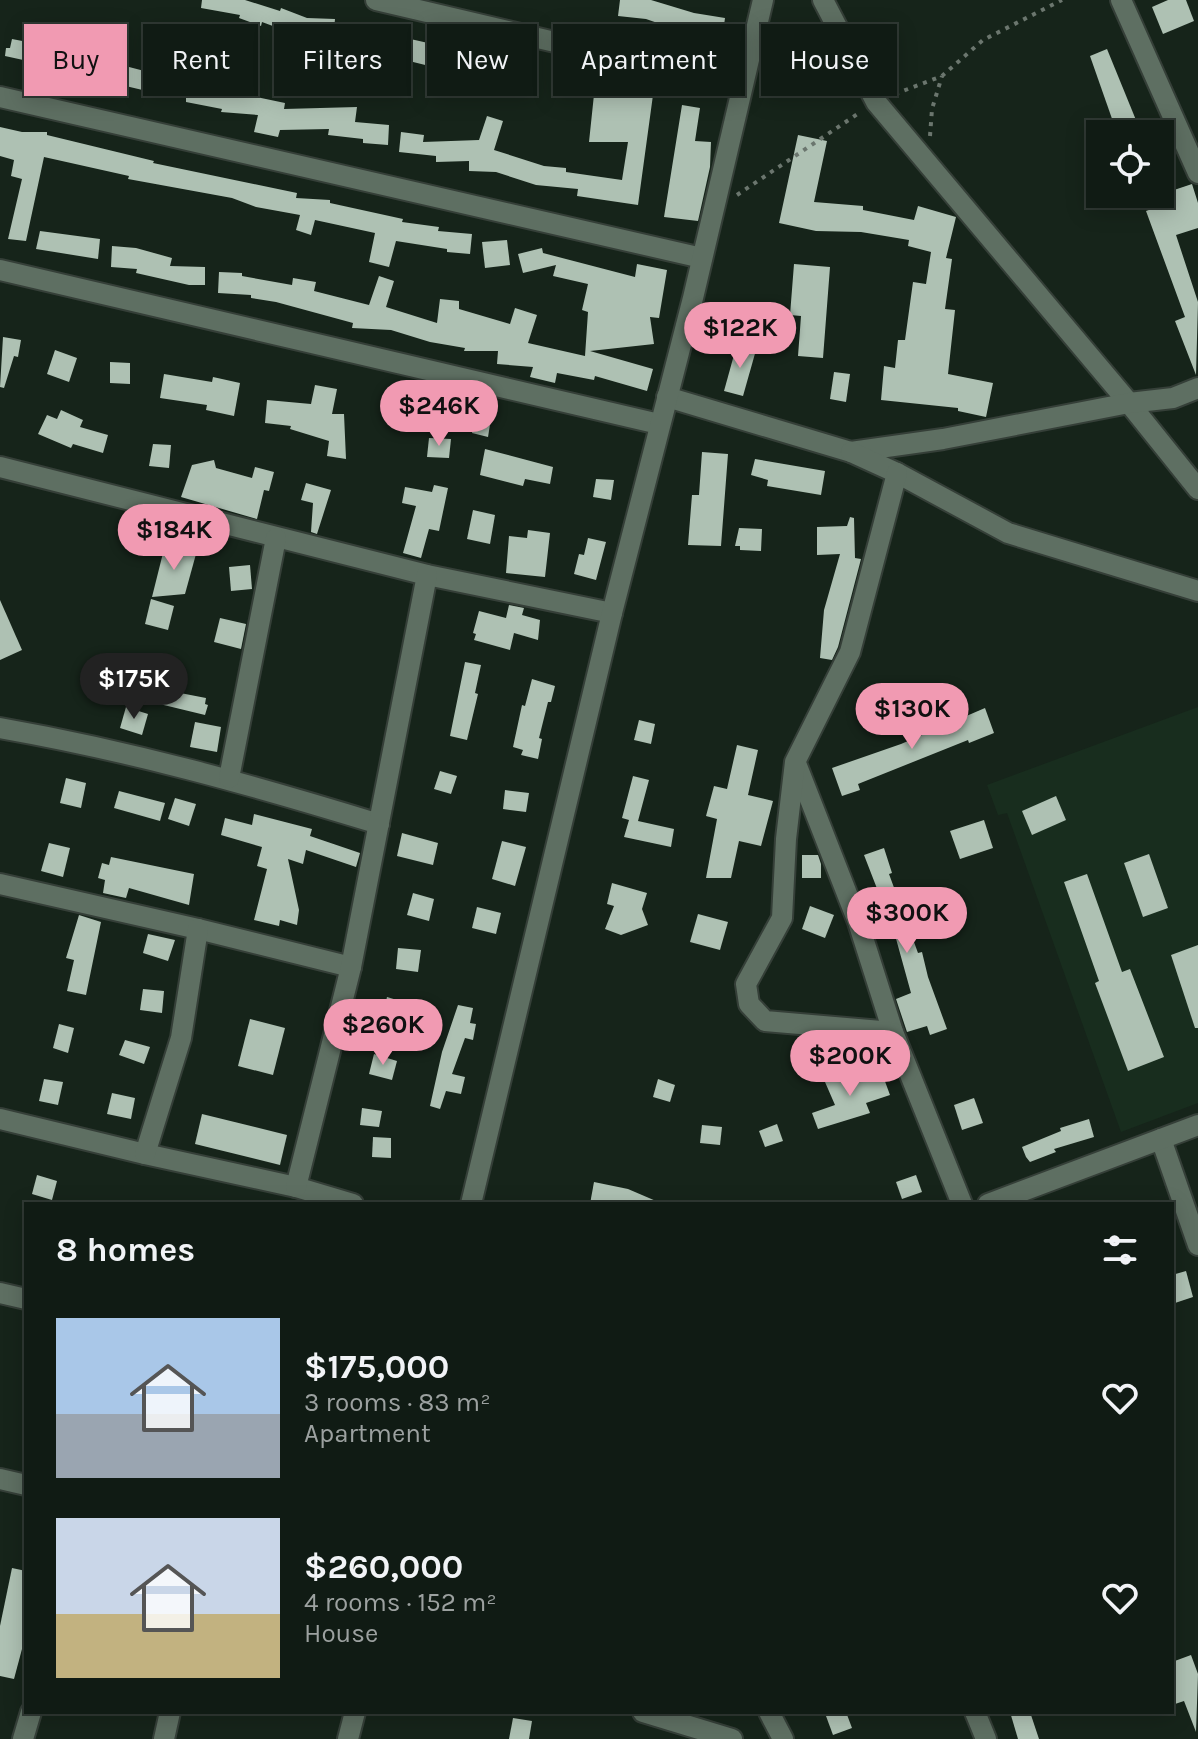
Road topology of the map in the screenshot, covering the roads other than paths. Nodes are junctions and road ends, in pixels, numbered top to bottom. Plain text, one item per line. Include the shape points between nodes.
1 (376, 0) edge
2 (763, 0) edge
3 (823, 0) edge
4 (1121, 0) edge
5 (553, 42) edge
6 (745, 74) edge
7 (740, 96) edge
8 (0, 97) edge
9 (1198, 173) edge
10 (702, 258) junction
11 (0, 270) edge
12 (1198, 388) edge
13 (667, 397) junction
14 (1129, 403) junction
15 (659, 424) junction
16 (851, 452) junction
17 (0, 467) edge
18 (897, 473) junction
19 (1198, 489) edge
20 (276, 538) junction
21 (427, 575) junction
22 (1198, 591) edge
23 (612, 613) junction
24 (0, 728) edge
25 (795, 762) junction
26 (229, 778) junction
27 (379, 824) junction
28 (0, 884) edge
29 (198, 929) junction
30 (351, 967) junction
31 (893, 1032) junction
32 (0, 1119) edge
33 (1198, 1125) edge
34 (1161, 1139) junction
35 (145, 1154) junction
36 (296, 1187) junction
37 (346, 1202) edge
38 (471, 1202) edge
39 (961, 1202) edge
40 (993, 1202) edge
41 (1198, 1245) edge
42 (0, 1293) edge
43 (24, 1299) edge
44 (0, 1479) edge
45 (24, 1485) edge
46 (30, 1714) edge
47 (170, 1714) edge
48 (354, 1714) edge
49 (650, 1714) edge
50 (770, 1714) edge
51 (976, 1714) edge
52 (23, 1739) edge
53 (164, 1739) edge
54 (348, 1739) edge
55 (732, 1739) edge
56 (783, 1739) edge
57 (986, 1739) edge

1 - 5 street
2 - 6 street
3 - 14 street via 876,102
4 - 9 street
7 - 10 street
8 - 10 street
10 - 13 street
11 - 15 street
12 - 14 street via 1173,398
13 - 15 street
13 - 16 street
14 - 16 street
14 - 19 street
15 - 23 street
16 - 18 street
17 - 20 street
18 - 22 street via 1008,533
18 - 25 street via 850,652
20 - 21 street
20 - 26 street
21 - 23 street
21 - 27 street
23 - 38 street
24 - 26 street
25 - 31 street via 858,922
25 - 31 street via 782,918 746,984 749,1004 765,1021
26 - 27 street
27 - 30 street
28 - 29 street
29 - 30 street
29 - 35 street via 181,1038
30 - 36 street
31 - 39 street
32 - 35 street
33 - 34 street
34 - 40 street
34 - 41 street
35 - 36 street
36 - 37 street
42 - 43 street
44 - 45 street
46 - 52 street
47 - 53 street
48 - 54 street
49 - 55 street
50 - 56 street
51 - 57 street

